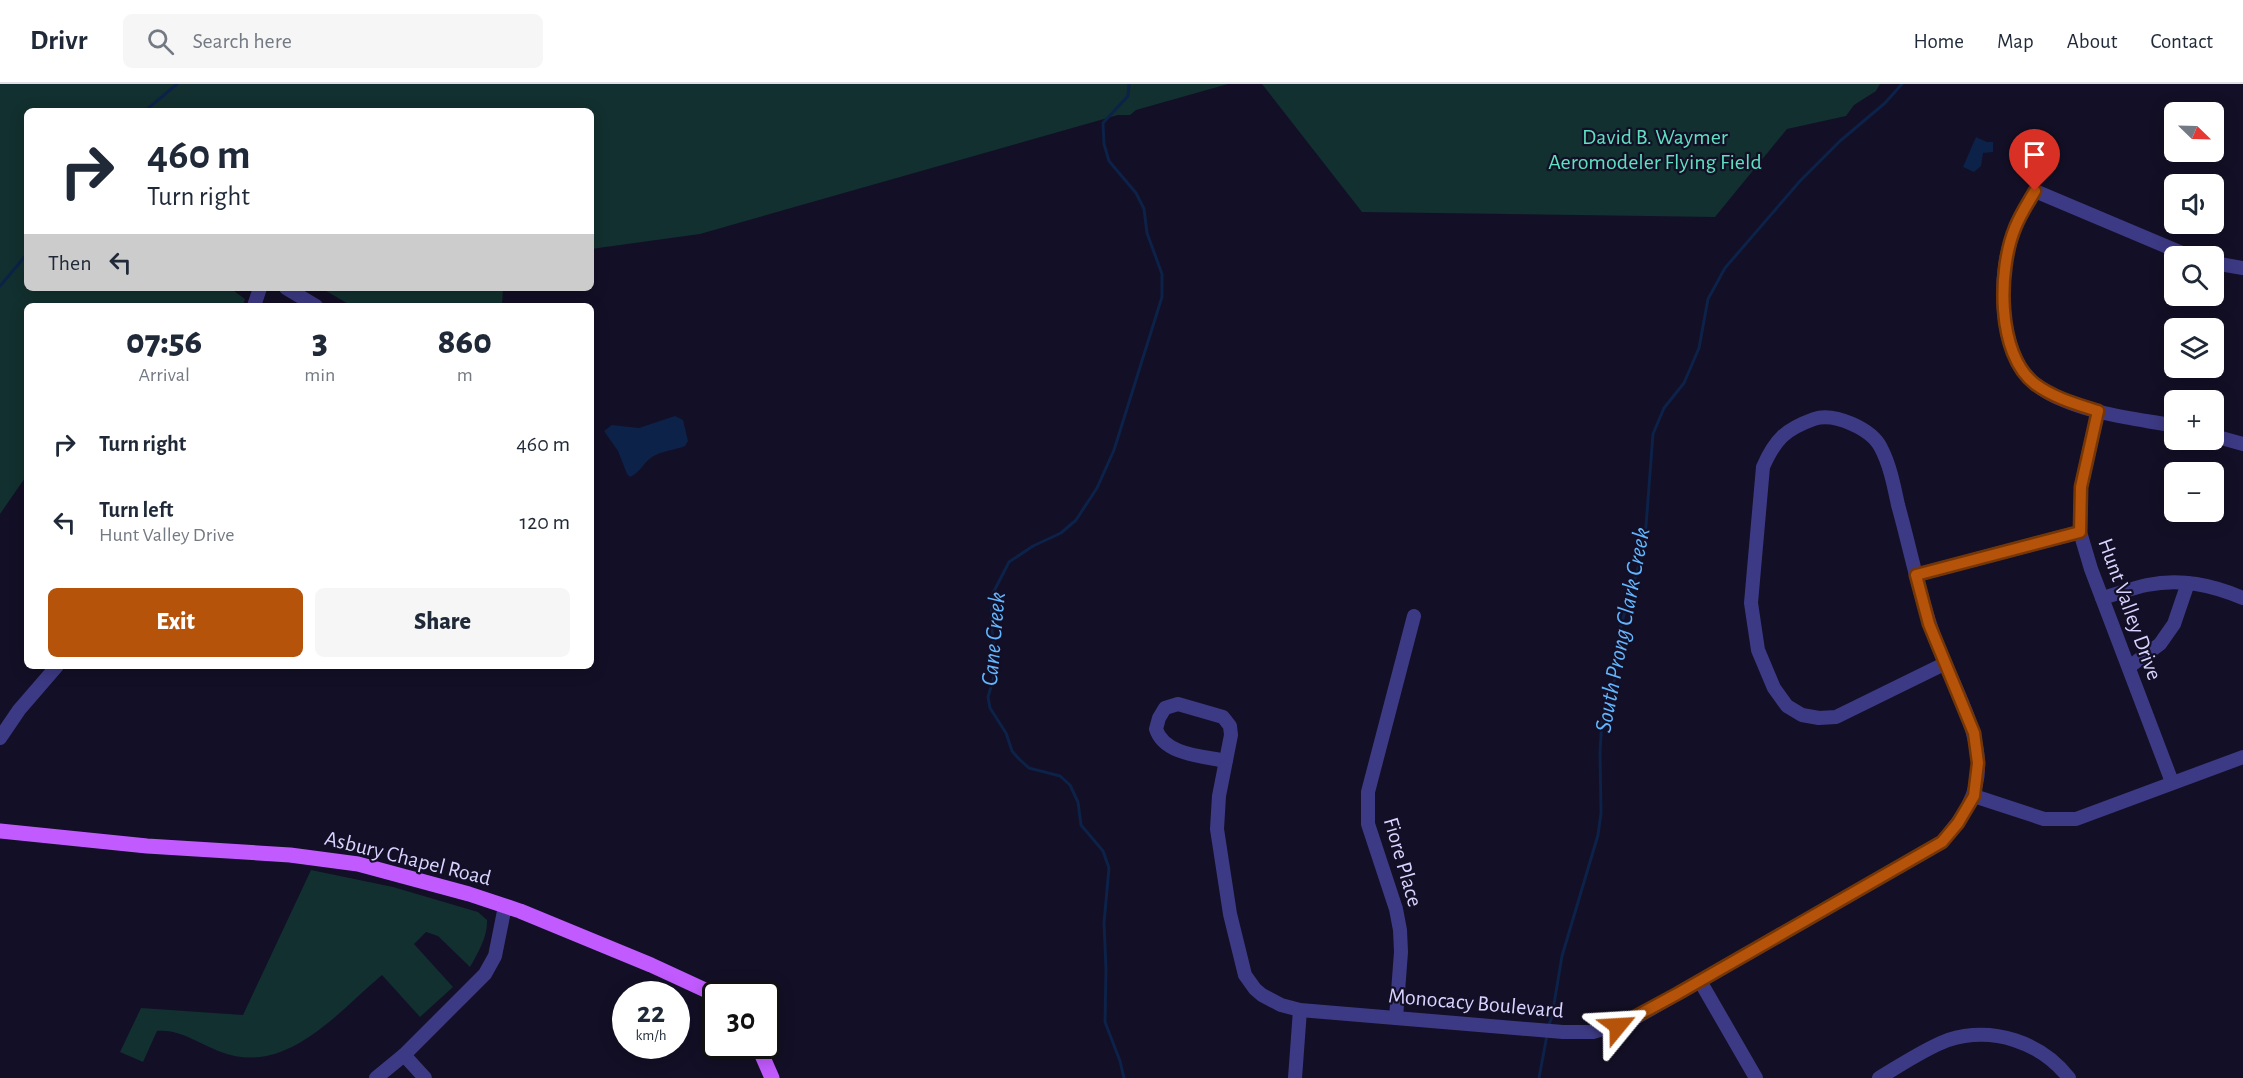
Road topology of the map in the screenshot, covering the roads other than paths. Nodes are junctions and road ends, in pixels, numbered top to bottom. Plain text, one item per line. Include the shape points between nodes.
1 (2165, 246) edge
2 (2224, 265) edge
3 (2243, 268) edge
4 (291, 291) edge
5 (311, 303) edge
6 (2098, 411) junction
7 (2164, 424) edge
8 (2224, 439) edge
9 (2243, 444) edge
10 (2080, 532) junction
11 (1916, 575) junction
12 (2188, 583) junction
13 (2102, 598) junction
14 (2243, 598) edge
15 (1414, 616) dead end
16 (1944, 664) junction
17 (2129, 667) junction
18 (54, 669) edge
19 (0, 738) edge
20 (2243, 756) edge
21 (1226, 762) junction
22 (2172, 782) junction
23 (1974, 796) junction
24 (0, 831) edge
25 (505, 906) junction
26 (1700, 981) junction
27 (702, 989) edge
28 (1300, 1010) junction
29 (1396, 1018) junction
30 (404, 1055) junction
31 (764, 1059) edge
32 (376, 1078) edge
33 (425, 1078) edge
34 (772, 1078) edge
35 (1294, 1078) edge
36 (1756, 1078) edge
37 (1879, 1078) edge
38 (2069, 1078) edge

1 - 6 street via 2035,191 2015,228 2004,285 2006,324 2021,368 2034,383 2062,400
2 - 3 street
4 - 5 street
6 - 7 street
6 - 10 street, Hunt Valley Drive via 2081,487
8 - 9 street
10 - 11 street
10 - 13 street, Hunt Valley Drive
11 - 16 street, Monocacy Boulevard
11 - 16 street, Monocacy Boulevard via 1881,446 1863,429 1842,420 1819,417 1794,426 1781,436 1763,467 1751,603 1758,650 1774,688 1787,706 1802,715 1836,717
12 - 13 street via 2147,585
12 - 14 street via 2215,587
12 - 17 street via 2174,624 2160,644
13 - 17 street, Hunt Valley Drive
15 - 29 street, Fiore Place via 1372,767 1366,813 1400,930
16 - 23 street, Monocacy Boulevard via 1974,733 1978,763
17 - 22 street, Hunt Valley Drive
18 - 19 street
20 - 22 street
21 - 21 street, Monocacy Boulevard via 1231,735 1223,717 1178,704 1165,708 1156,729 1164,742 1180,751
21 - 28 street, Monocacy Boulevard via 1217,829 1230,915 1245,975 1262,995
22 - 23 street via 2076,819 2044,819
23 - 26 street, Monocacy Boulevard via 1942,842
24 - 25 main road, Asbury Chapel Road via 328,859
25 - 27 main road, Asbury Chapel Road via 564,927
25 - 30 street via 495,956 485,974
26 - 29 street, Monocacy Boulevard via 1618,1026 1593,1032
26 - 36 street
28 - 29 street, Monocacy Boulevard
28 - 35 street
30 - 32 street
30 - 33 street
31 - 34 main road
37 - 38 street via 1938,1044 1979,1035 2000,1036 2030,1046

